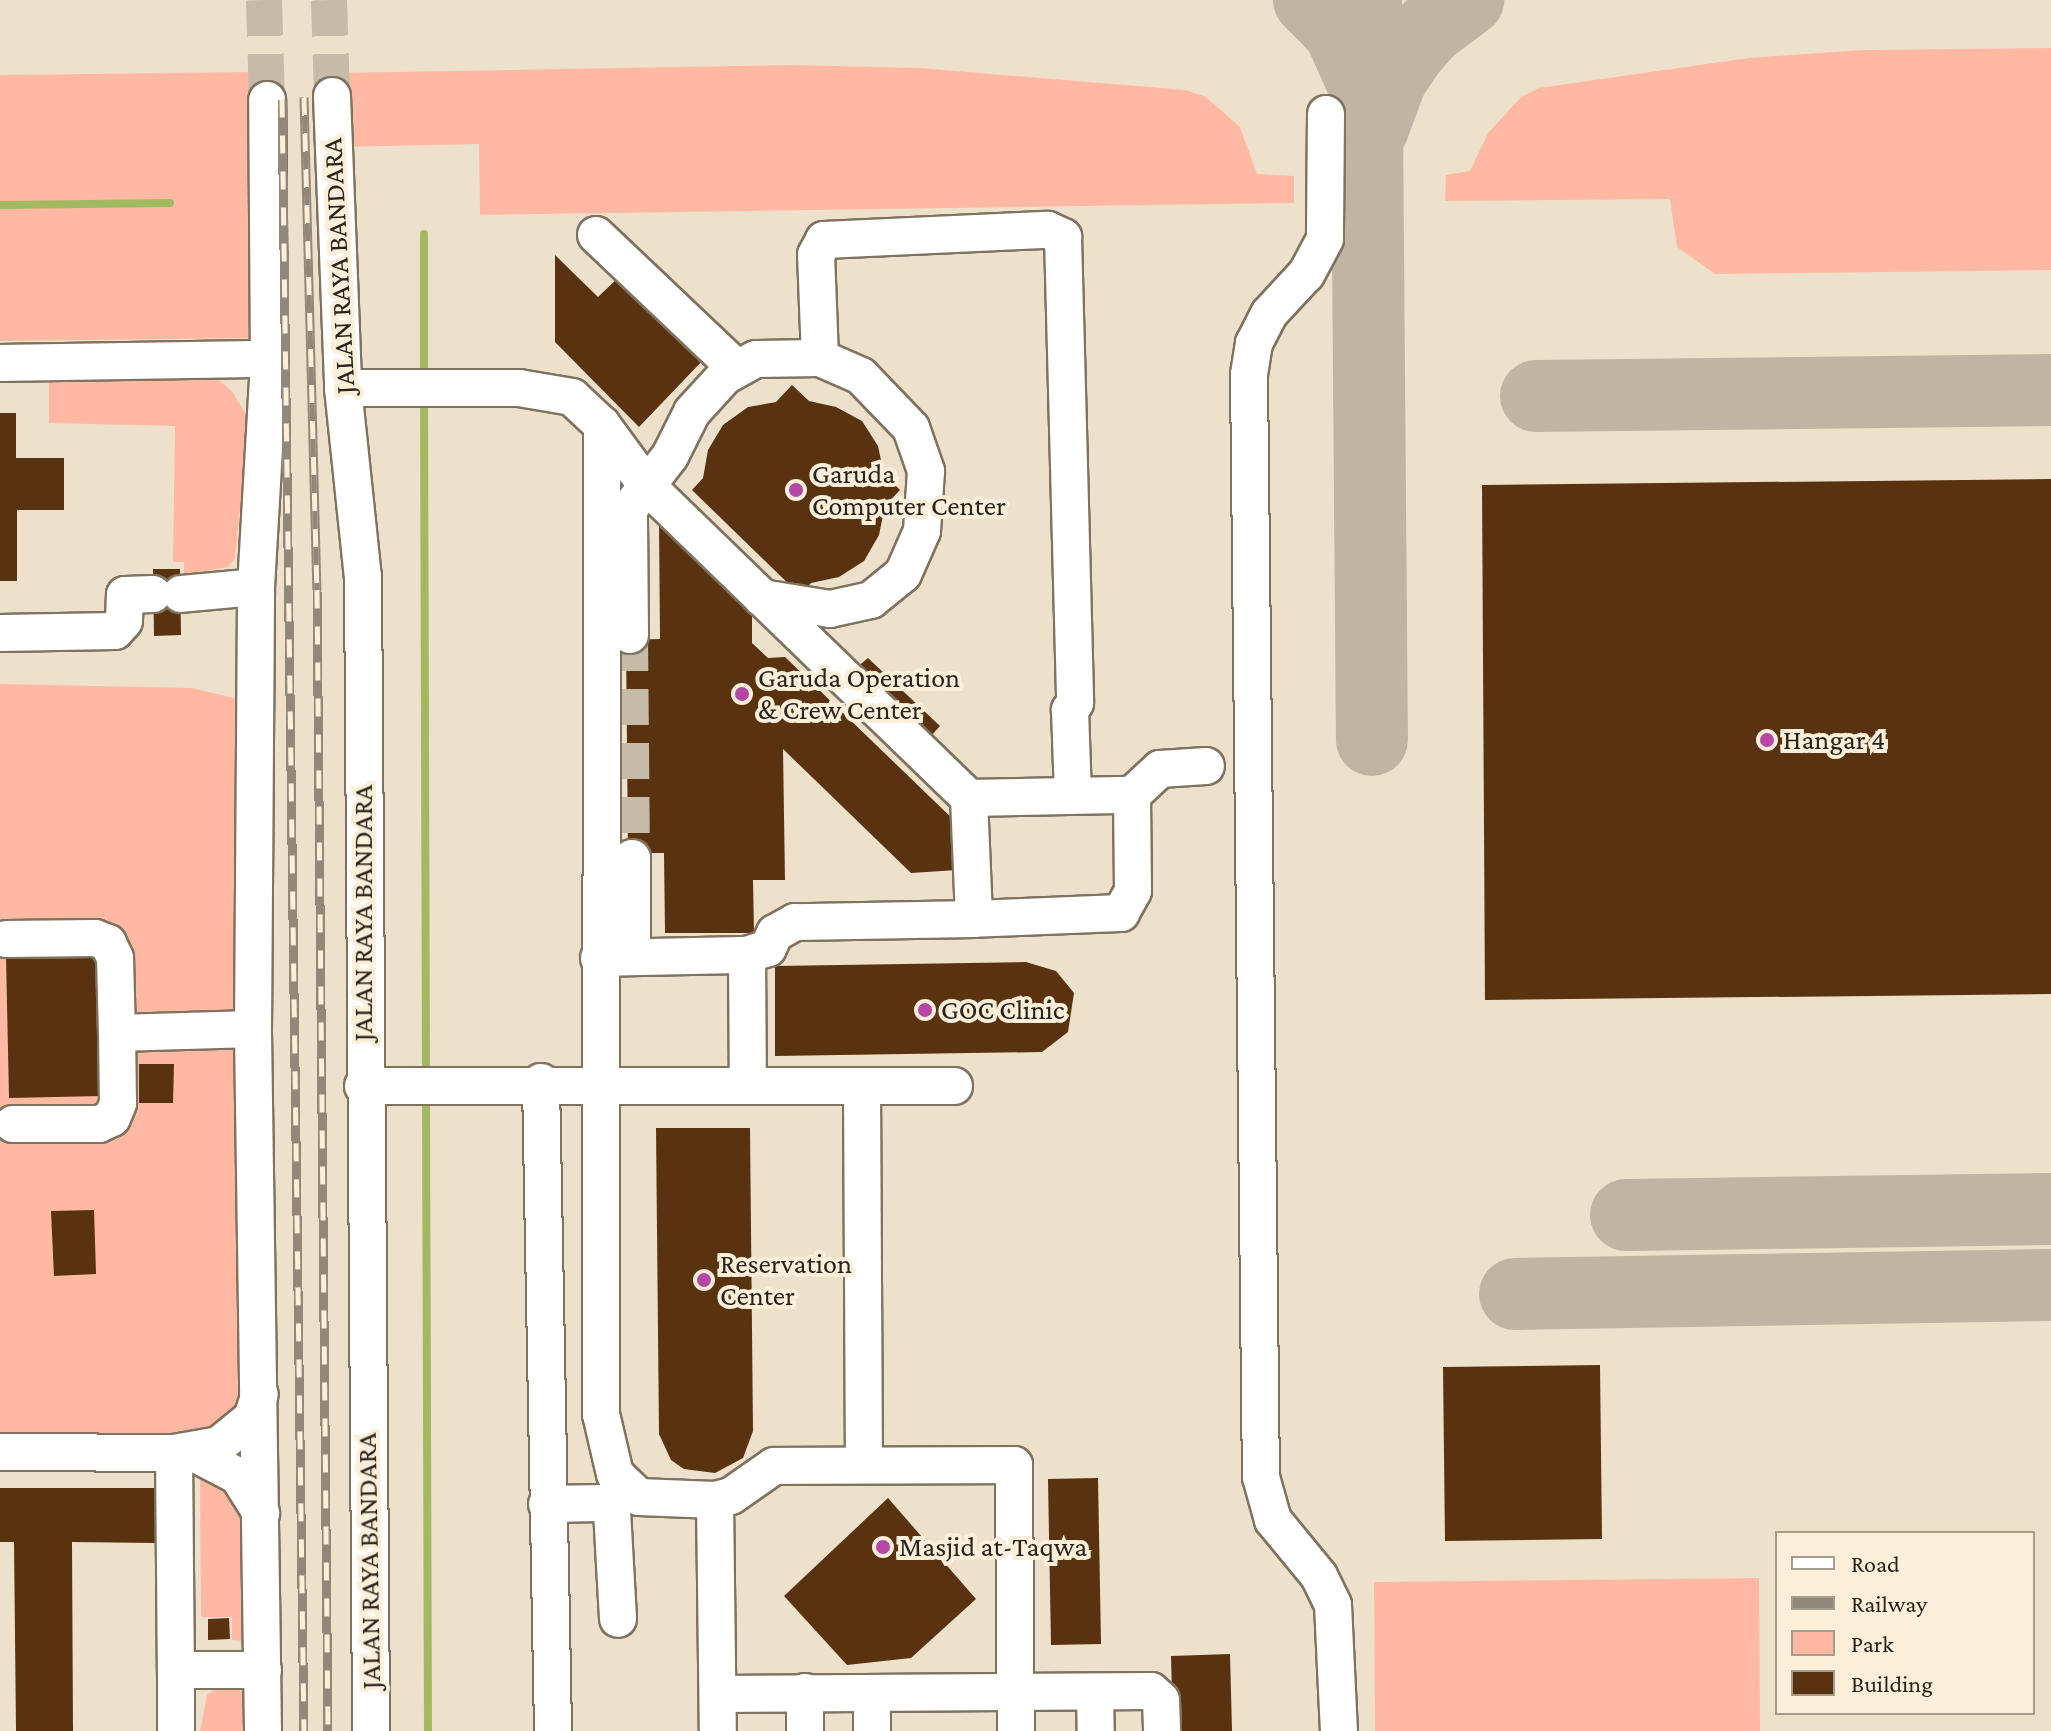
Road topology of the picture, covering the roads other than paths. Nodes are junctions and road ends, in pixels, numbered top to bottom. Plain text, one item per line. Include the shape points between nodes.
1 (332, 96) tunnel mouth
2 (267, 100) tunnel mouth
3 (1326, 114) dead end
4 (596, 235) dead end
5 (820, 358) junction
6 (269, 359) junction
7 (0, 363) edge
8 (736, 368) junction
9 (361, 388) junction
10 (602, 425) junction
11 (646, 485) junction
12 (256, 587) junction
13 (762, 598) junction
14 (0, 633) edge
15 (630, 635) tunnel mouth
16 (1206, 766) dead end
17 (1073, 795) junction
18 (1132, 795) junction
19 (969, 798) junction
20 (632, 858) tunnel mouth
21 (974, 919) junction
22 (6, 939) dead end
23 (747, 955) junction
24 (616, 957) junction
25 (253, 1029) junction
26 (117, 1033) junction
27 (541, 1082) junction
28 (379, 1086) junction
29 (748, 1086) junction
30 (862, 1086) junction
31 (954, 1086) dead end
32 (600, 1087) junction
33 (13, 1124) dead end
34 (260, 1394) junction
35 (0, 1452) edge
36 (183, 1452) junction
37 (864, 1465) junction
38 (715, 1500) junction
39 (547, 1504) junction
40 (261, 1513) junction
41 (618, 1619) dead end
42 (176, 1670) junction
43 (263, 1670) junction
44 (805, 1692) junction
45 (1016, 1692) junction
46 (1095, 1692) junction
47 (718, 1694) junction
48 (872, 1694) junction
49 (176, 1731) edge
50 (263, 1731) edge
51 (371, 1731) edge
52 (553, 1731) edge
53 (718, 1731) edge
54 (805, 1731) edge
55 (872, 1731) edge
56 (1016, 1731) edge
57 (1096, 1731) edge
58 (1162, 1731) edge
59 (1339, 1731) edge

1 - 9 street, JALAN RAYA BANDARA
2 - 6 street
3 - 59 street via 1325,239 1254,343 1249,407 1261,1477 1273,1520 1319,1576 1333,1605
4 - 8 street
5 - 8 street via 777,355
5 - 13 street via 861,376 911,428 926,471 922,531 903,574 871,600 830,609
5 - 17 street via 816,255 824,240 1048,230 1063,237
6 - 7 street
6 - 12 street
8 - 11 street via 699,402 670,456
9 - 10 street via 560,392
9 - 28 street, JALAN RAYA BANDARA
10 - 11 street
10 - 24 street
11 - 13 street
11 - 15 street via 629,509
12 - 14 street via 125,595 124,621 115,631
12 - 25 street
13 - 19 street
16 - 18 street via 1160,769
17 - 18 street
17 - 19 street
18 - 21 street via 1133,891 1121,913
19 - 21 street
20 - 24 street
21 - 23 street via 795,922 775,933 768,948
22 - 26 street via 95,938 108,943 115,958
23 - 24 street
23 - 29 street
24 - 32 street
25 - 26 street
25 - 34 street
26 - 33 street via 118,1103 112,1118 99,1124
27 - 28 street
27 - 32 street
27 - 39 street
28 - 51 street, JALAN RAYA BANDARA
29 - 30 street
29 - 32 street
30 - 31 street
30 - 37 street
32 - 38 street via 601,1414 615,1474 639,1497
34 - 36 street via 244,1426 219,1445
34 - 40 street
35 - 36 street
36 - 40 street via 238,1476
36 - 42 street
37 - 38 street via 766,1468 737,1493
37 - 45 street via 1014,1465
38 - 47 street
39 - 41 street via 602,1503 612,1511
39 - 52 street
40 - 43 street
42 - 43 street
42 - 49 street
43 - 50 street
44 - 47 street
44 - 48 street
44 - 54 street
45 - 46 street
45 - 48 street
45 - 56 street
46 - 57 street
46 - 58 street via 1157,1694
47 - 53 street
48 - 55 street

